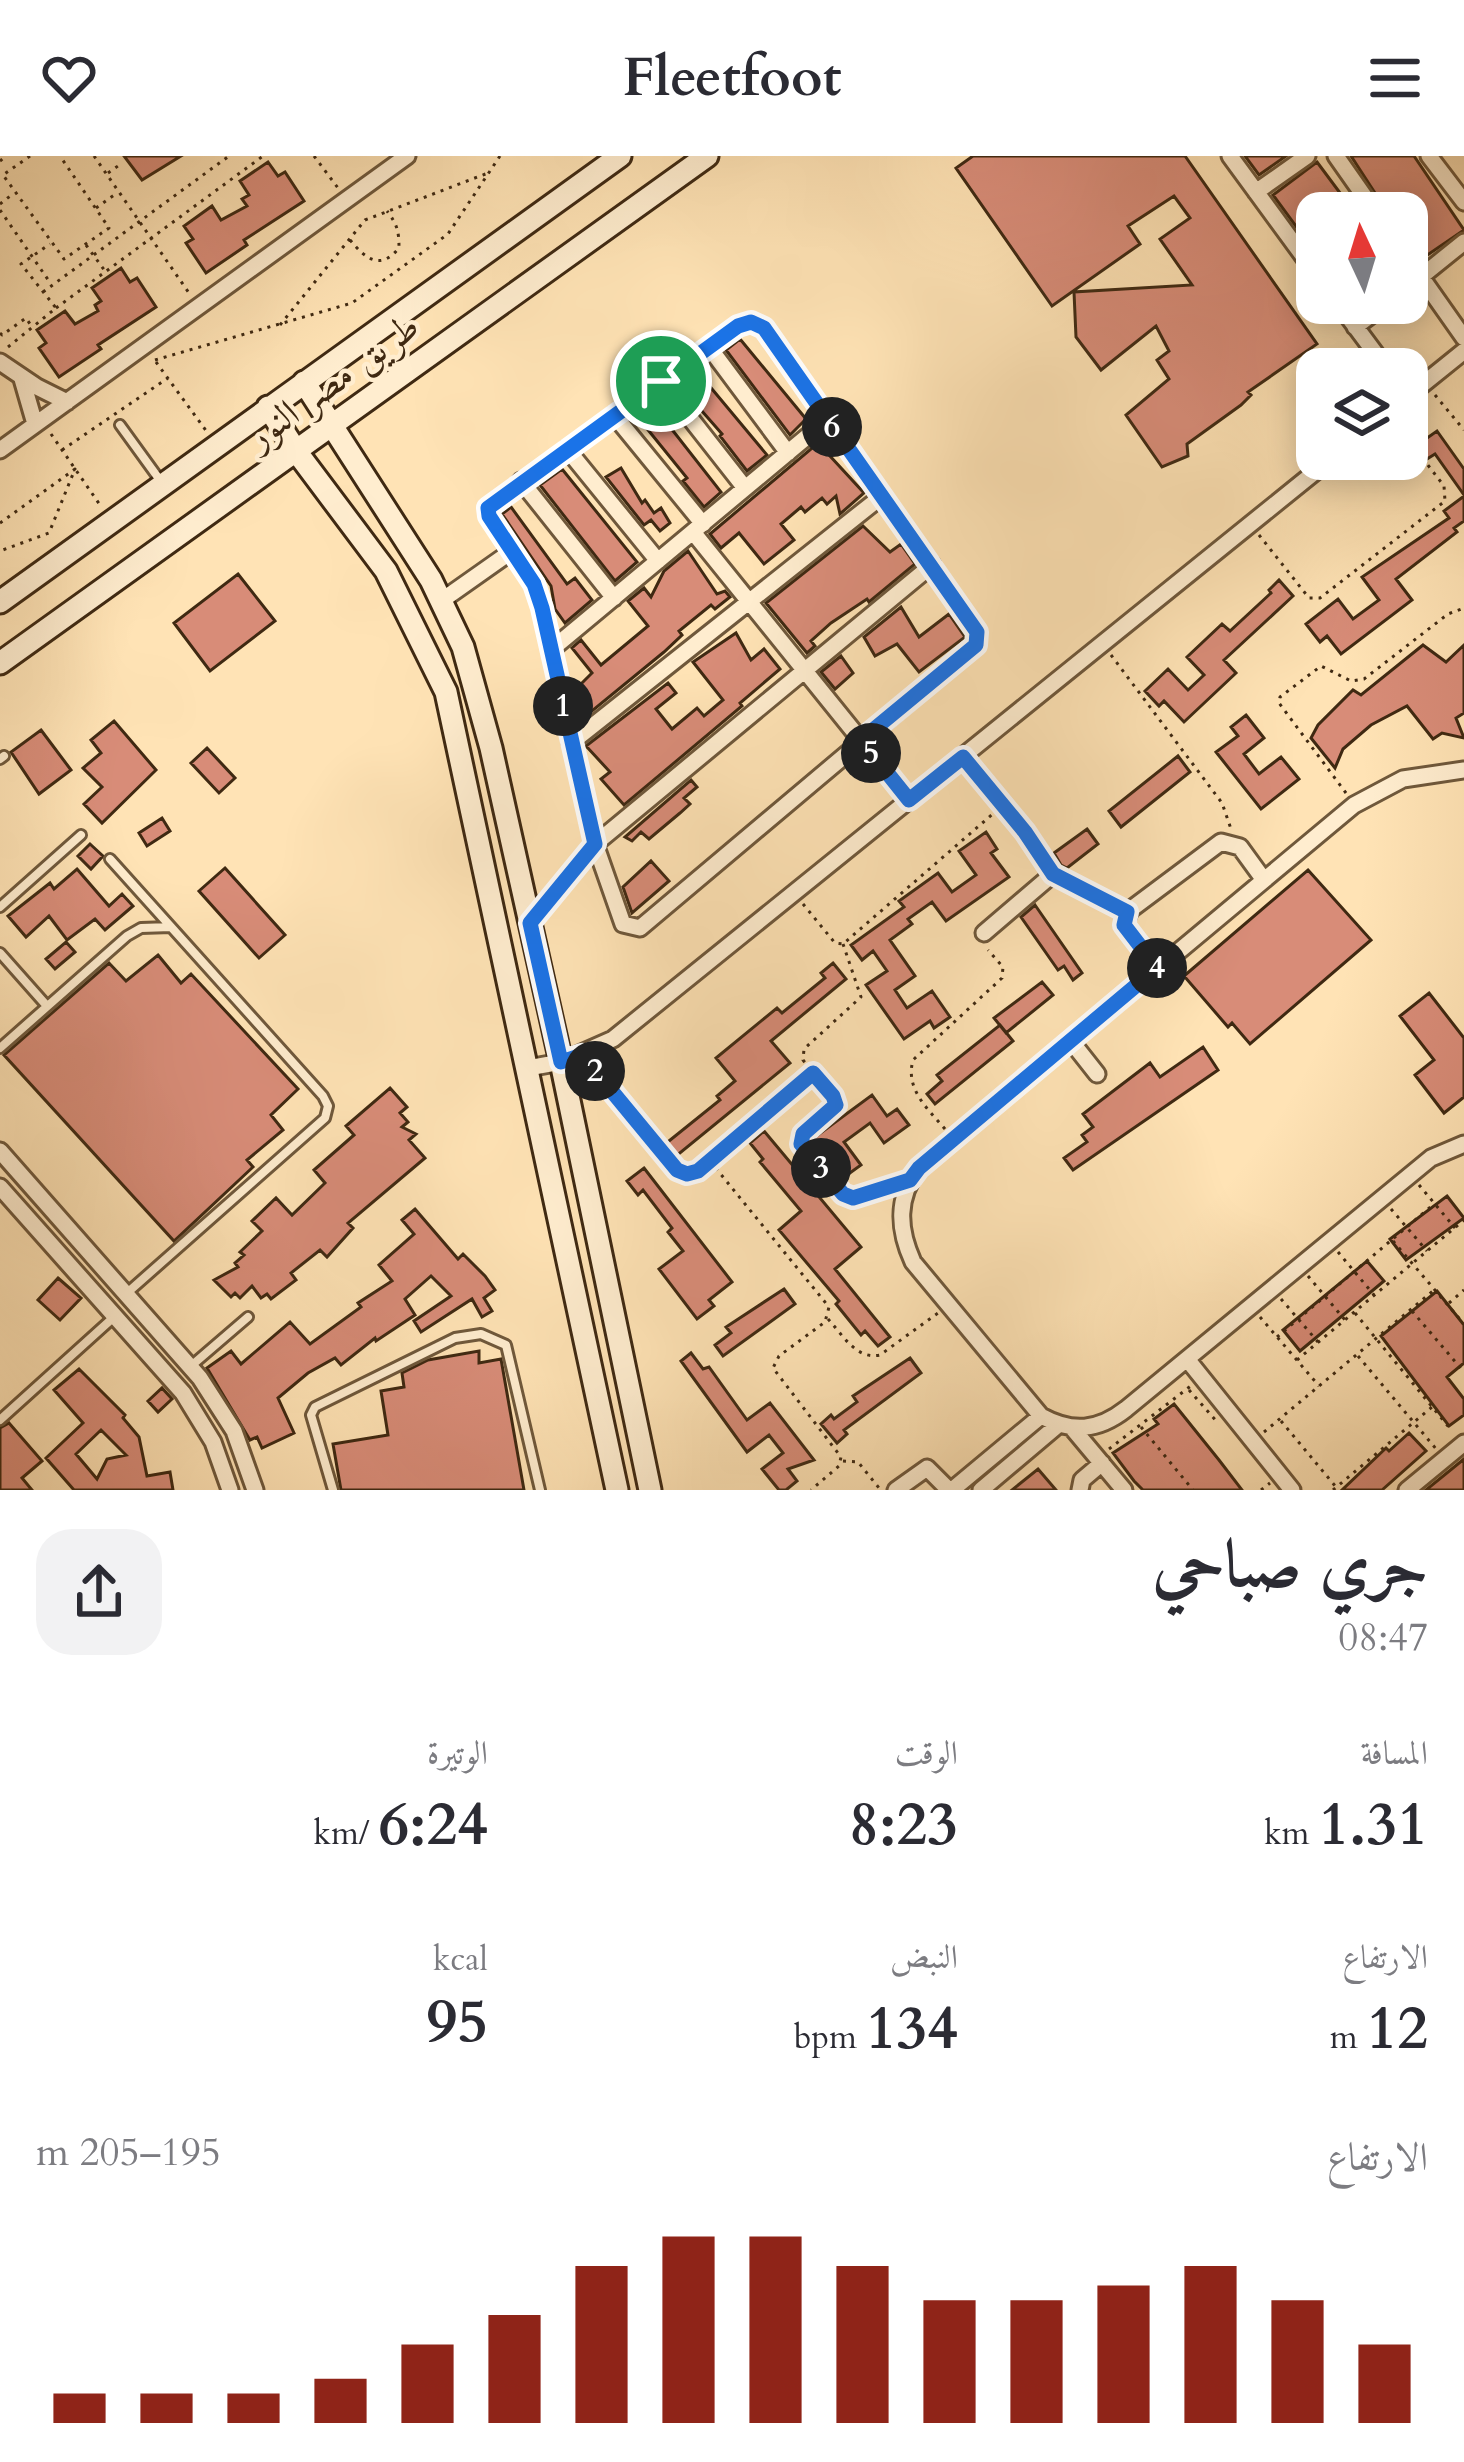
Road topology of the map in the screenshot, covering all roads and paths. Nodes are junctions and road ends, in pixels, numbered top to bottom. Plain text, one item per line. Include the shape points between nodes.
1 (6, 156) edge
2 (61, 156) edge
3 (94, 156) edge
4 (229, 156) edge
5 (263, 156) edge
6 (314, 156) edge
7 (407, 156) edge
8 (500, 156) edge
9 (620, 156) edge
10 (707, 156) edge
11 (1230, 156) edge
12 (1307, 156) edge
13 (1336, 156) edge
14 (1429, 156) edge
15 (28, 157) edge
16 (0, 160) edge
17 (118, 166) dead end
18 (490, 172) junction
19 (107, 174) junction
20 (16, 192) junction
21 (118, 192) junction
22 (1361, 192) edge
23 (1256, 193) junction
24 (346, 200) junction
25 (1464, 202) edge
26 (0, 207) edge
27 (95, 208) junction
28 (386, 210) junction
29 (139, 221) junction
30 (150, 237) junction
31 (349, 238) junction
32 (52, 242) junction
33 (1464, 242) edge
34 (85, 244) junction
35 (1296, 247) edge
36 (94, 255) junction
37 (32, 256) junction
38 (105, 271) junction
39 (1428, 272) edge
40 (52, 285) junction
41 (43, 292) junction
42 (1428, 298) edge
43 (199, 307) junction
44 (56, 308) junction
45 (1353, 324) edge
46 (1359, 324) edge
47 (279, 326) junction
48 (33, 327) junction
49 (1355, 327) junction
50 (0, 333) edge
51 (1464, 338) edge
52 (709, 347) junction
53 (1371, 348) edge
54 (1464, 351) edge
55 (0, 357) edge
56 (22, 379) junction
57 (661, 381) junction
58 (1428, 381) edge
59 (304, 382) junction
60 (1428, 387) edge
61 (67, 401) junction
62 (268, 407) junction
63 (614, 415) junction
64 (827, 420) junction
65 (38, 422) junction
66 (332, 424) junction
67 (120, 425) dead end
68 (1464, 430) edge
69 (217, 445) junction
70 (567, 448) junction
71 (0, 450) edge
72 (296, 451) junction
73 (788, 453) junction
74 (1428, 465) edge
75 (75, 469) junction
76 (1304, 480) edge
77 (521, 481) junction
78 (163, 484) junction
79 (746, 488) junction
80 (882, 496) junction
81 (111, 521) junction
82 (0, 523) edge
83 (1251, 524) junction
84 (698, 528) junction
85 (512, 550) junction
86 (0, 551) edge
87 (658, 561) junction
88 (932, 565) junction
89 (614, 598) junction
90 (0, 602) edge
91 (441, 602) junction
92 (749, 602) junction
93 (1464, 608) edge
94 (1102, 644) junction
95 (552, 650) junction
96 (0, 663) edge
97 (804, 670) junction
98 (861, 740) junction
99 (571, 743) junction
100 (963, 757) junction
101 (1464, 770) edge
102 (909, 800) junction
103 (1003, 805) junction
104 (1354, 805) junction
105 (1025, 832) joint
106 (81, 835) dead end
107 (595, 844) junction
108 (1234, 844) junction
109 (110, 859) dead end
110 (1053, 874) junction
111 (1264, 880) junction
112 (794, 893) junction
113 (0, 907) edge
114 (1127, 912) junction
115 (530, 923) junction
116 (172, 927) junction
117 (984, 933) joint
118 (843, 944) junction
119 (0, 953) edge
120 (1157, 968) junction
121 (47, 1006) junction
122 (1071, 1041) junction
123 (0, 1048) edge
124 (572, 1059) junction
125 (528, 1068) junction
126 (813, 1073) junction
127 (1097, 1074) dead end
128 (953, 1139) junction
129 (1464, 1144) edge
130 (0, 1151) edge
131 (710, 1161) junction
132 (1410, 1174) junction
133 (910, 1180) junction
134 (0, 1187) edge
135 (1382, 1198) junction
136 (1434, 1204) junction
137 (1464, 1220) edge
138 (1406, 1227) junction
139 (1455, 1228) junction
140 (1392, 1239) junction
141 (1329, 1242) junction
142 (1427, 1251) junction
143 (1412, 1263) junction
144 (1300, 1266) junction
145 (1354, 1271) junction
146 (1272, 1289) junction
147 (1435, 1289) junction
148 (1464, 1290) edge
149 (126, 1294) junction
150 (1374, 1295) junction
151 (1325, 1296) junction
152 (1447, 1304) junction
153 (949, 1305) junction
154 (1251, 1306) junction
155 (1411, 1310) junction
156 (1354, 1312) junction
157 (115, 1316) junction
158 (248, 1317) dead end
159 (828, 1318) junction
160 (1298, 1319) junction
161 (1345, 1320) junction
162 (1464, 1324) edge
163 (1277, 1336) junction
164 (1376, 1338) junction
165 (1318, 1342) junction
166 (1357, 1355) junction
167 (1187, 1359) junction
168 (1297, 1360) junction
169 (190, 1366) junction
170 (1464, 1372) edge
171 (1201, 1378) junction
172 (1319, 1386) junction
173 (1432, 1407) junction
174 (1041, 1416) junction
175 (1280, 1419) junction
176 (0, 1420) edge
177 (1414, 1422) junction
178 (1140, 1426) junction
179 (1066, 1427) junction
180 (1253, 1441) junction
181 (1463, 1444) edge
182 (1445, 1459) junction
183 (1105, 1460) junction
184 (841, 1462) junction
185 (1335, 1489) edge
186 (230, 1490) edge
187 (255, 1490) edge
188 (333, 1490) edge
189 (541, 1490) edge
190 (617, 1490) edge
191 (650, 1490) edge
192 (811, 1490) edge
193 (880, 1490) edge
194 (896, 1490) edge
195 (951, 1490) edge
196 (981, 1490) edge
197 (1080, 1490) edge
198 (1124, 1490) edge
199 (1193, 1490) edge
200 (1292, 1490) edge
201 (1407, 1490) edge

1 - 16 path
2 - 27 path
3 - 19 path
4 - 29 path
5 - 30 path
6 - 24 path
7 - 24 street
8 - 18 path
9 - 59 street, طريق مصر النور
10 - 66 street, طريق مصر النور
11 - 23 street
12 - 23 street
13 - 22 street
14 - 25 street
15 - 20 path via 3,175
17 - 19 path
18 - 28 path
18 - 47 path via 448,234 352,303
19 - 21 path
20 - 26 path
20 - 32 path
21 - 27 path
21 - 29 path
23 - 35 street
24 - 43 street
26 - 37 path
27 - 34 path via 109,228
28 - 31 path
28 - 31 path via 399,236 390,259 368,260
29 - 30 path
29 - 36 path
30 - 38 path
30 - 43 path
31 - 47 path
32 - 34 path via 64,259
32 - 37 path
33 - 39 street
34 - 36 path
36 - 38 path
36 - 40 path
37 - 40 path
37 - 41 path via 21,264
38 - 44 path
40 - 41 path
41 - 44 path
42 - 51 street
43 - 61 street
44 - 48 path
45 - 49 street
46 - 49 street
47 - 69 path via 155,361
48 - 50 path via 26,318
48 - 55 path
49 - 53 street
52 - 57 street
52 - 64 street via 738,326 764,328
52 - 73 street
54 - 58 street
55 - 56 street
56 - 61 street
56 - 65 street
57 - 63 street
57 - 79 street
59 - 62 street, طريق مصر النور
59 - 66 street
60 - 68 path
61 - 65 street
62 - 69 street, طريق مصر النور
62 - 72 street
63 - 70 street
63 - 84 street
64 - 73 street
64 - 80 street
65 - 71 street
65 - 75 path
66 - 72 street, طريق مصر النور
66 - 91 street
67 - 78 lane
69 - 78 street, طريق مصر النور
70 - 77 street
70 - 87 street
72 - 96 street, طريق مصر النور
72 - 125 street via 386,572 446,692
73 - 79 street
74 - 83 path via 1445,501 1317,600
75 - 81 path
75 - 82 path
75 - 86 path via 49,533
76 - 83 street
77 - 85 street via 488,508
77 - 89 street
78 - 81 street, طريق مصر النور
79 - 84 street
80 - 88 street
80 - 92 street
81 - 90 street, طريق مصر النور
83 - 94 street
84 - 87 street
84 - 92 street
85 - 91 street
85 - 95 street via 534,584
87 - 89 street
88 - 97 street
88 - 98 street via 977,632 976,645
89 - 95 street
91 - 115 street via 463,647
92 - 97 street
92 - 99 street
93 - 104 path via 1364,679 1321,666 1280,697
94 - 100 street
94 - 108 path via 1222,803
95 - 99 street
97 - 98 street
97 - 107 street
98 - 102 street
98 - 107 street via 640,928 623,924
99 - 107 street
100 - 102 street
100 - 103 path
101 - 104 street via 1403,779
102 - 112 street
103 - 105 path
103 - 118 path
104 - 111 street
105 - 110 street
106 - 113 lane
107 - 115 street
108 - 111 street
108 - 114 street via 1214,844
109 - 116 lane
110 - 114 street
110 - 117 street
111 - 120 street
112 - 118 path
112 - 124 street via 613,1039
114 - 120 street via 1124,925
115 - 124 street
116 - 121 lane via 127,935
116 - 149 lane via 323,1096 328,1112
117 - 128 path via 1002,978 910,1070 915,1092
118 - 126 path via 861,997 804,1048
119 - 121 lane
120 - 122 street
121 - 123 lane
122 - 127 street
122 - 128 street
124 - 125 street
124 - 131 path via 677,1170 693,1174
124 - 191 street
125 - 190 street
126 - 131 path
126 - 133 path via 836,1105 800,1141 843,1194
128 - 133 street
129 - 132 street
130 - 149 street
131 - 159 path via 827,1303
132 - 135 street
132 - 136 path
133 - 153 street via 903,1239
134 - 157 street
135 - 138 path
135 - 141 street
136 - 138 path
136 - 139 path
137 - 139 path
138 - 140 path
138 - 142 path
139 - 142 path
140 - 143 path
140 - 145 path
141 - 144 street
141 - 145 path
142 - 143 path
143 - 147 path
143 - 150 path
144 - 146 street
144 - 151 path
145 - 150 path
145 - 151 path
146 - 154 street
146 - 160 path
147 - 152 path
147 - 155 path
148 - 152 path
149 - 169 street
150 - 156 path
151 - 160 path
151 - 161 path
152 - 162 path
153 - 159 path via 874,1357 859,1353
153 - 174 street
154 - 163 path
154 - 167 street
155 - 164 path
155 - 170 path
156 - 161 path
156 - 164 path
157 - 176 lane
157 - 186 street via 200,1416
158 - 169 lane
159 - 184 path via 773,1367
160 - 163 path
160 - 165 path
161 - 165 path
163 - 168 path
164 - 166 path
164 - 173 path
165 - 168 path
166 - 172 path
166 - 177 path
167 - 171 street
167 - 179 street via 1111,1421
168 - 172 path
169 - 187 street via 234,1431
171 - 178 path
171 - 180 street
172 - 175 path
173 - 177 path
173 - 181 path
174 - 179 street
174 - 195 street
175 - 180 path
175 - 185 path
177 - 182 path
177 - 185 path
178 - 183 path
178 - 199 path
179 - 183 street
179 - 196 street
180 - 200 street
181 - 182 street
182 - 201 street
183 - 197 street
183 - 198 street
184 - 192 path
184 - 193 path via 859,1462
188 - 189 lane via 315,1407 468,1334 506,1345
194 - 195 street via 927,1468

